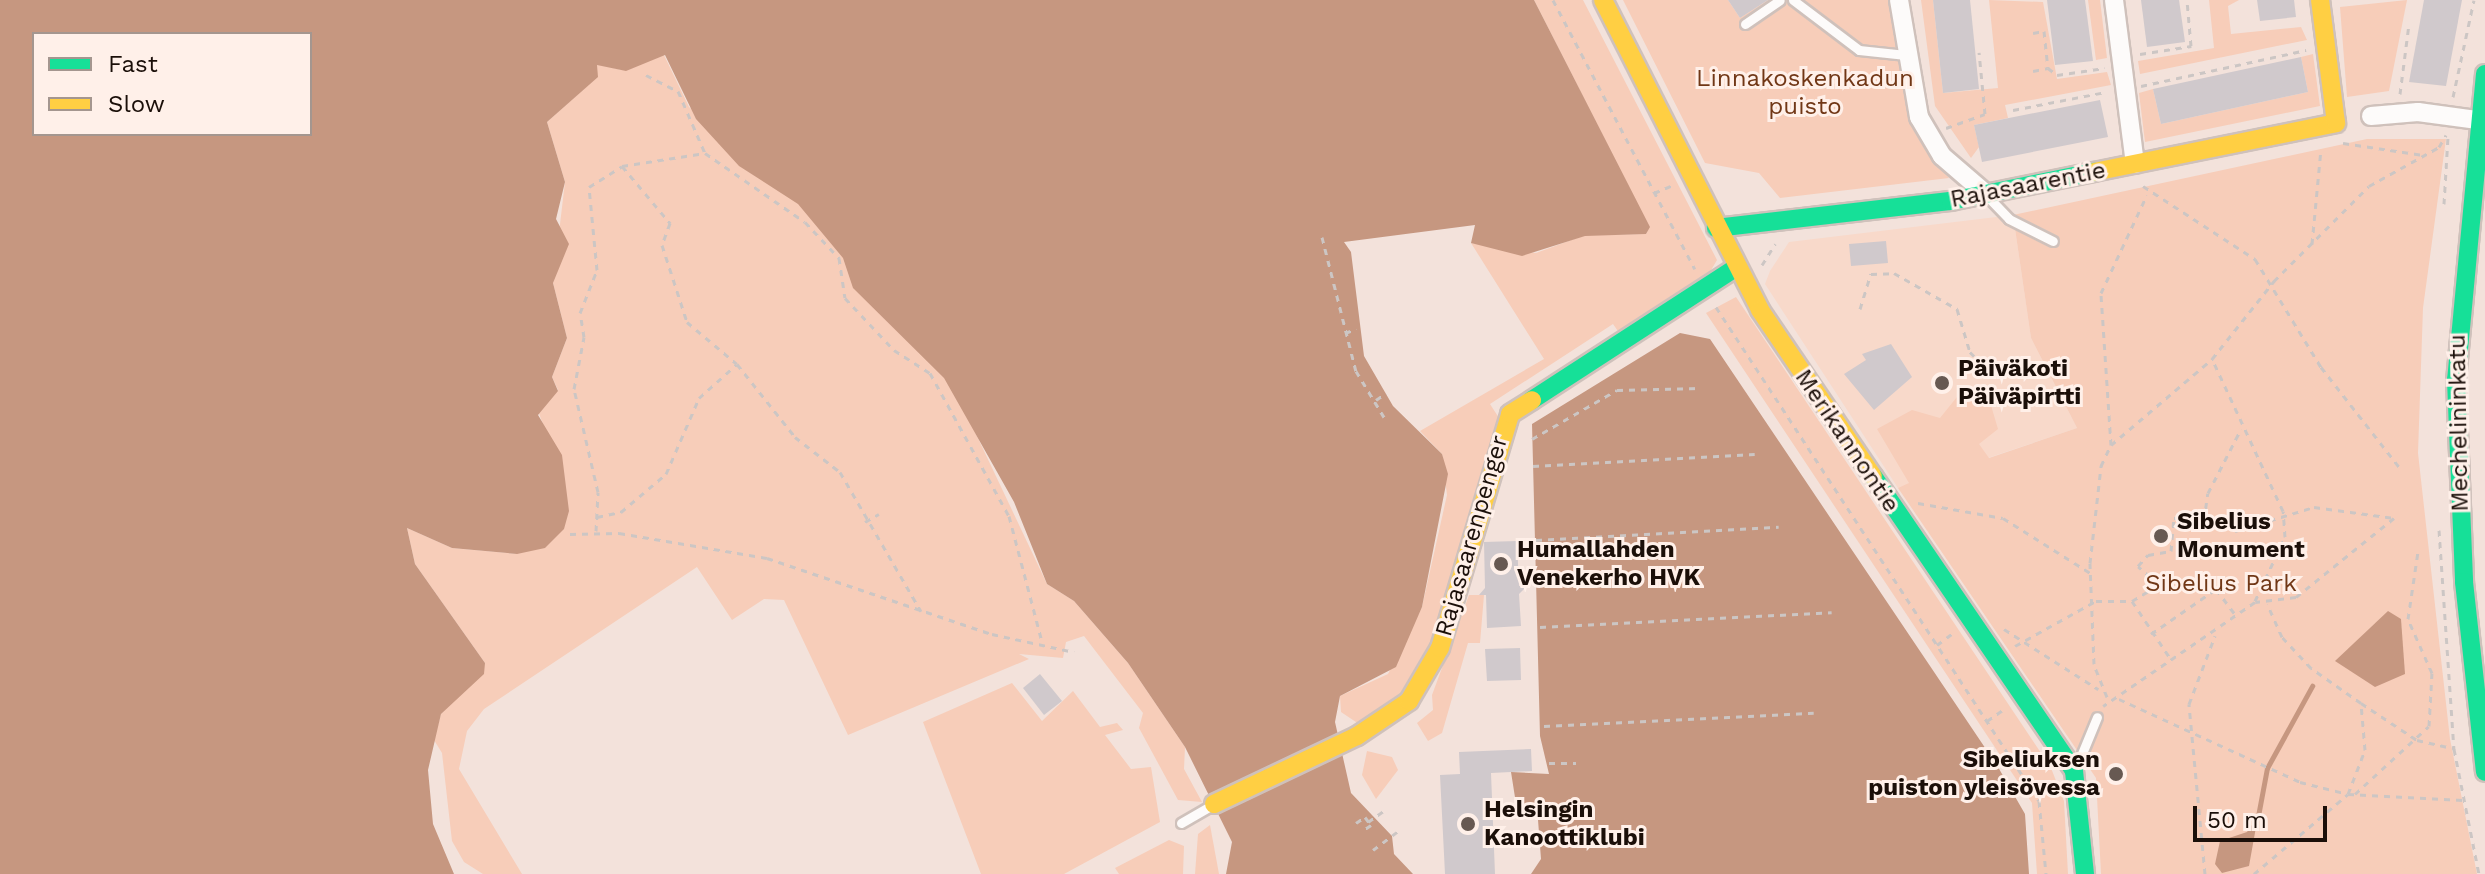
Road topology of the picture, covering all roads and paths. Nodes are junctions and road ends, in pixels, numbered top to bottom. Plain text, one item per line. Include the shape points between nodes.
1 (1553, 0) edge
2 (1603, 0) edge
3 (1780, 0) edge
4 (1793, 0) edge
5 (1899, 0) edge
6 (2114, 0) edge
7 (2187, 0) edge
8 (2320, 0) edge
9 (2474, 0) edge
10 (1745, 24) dead end
11 (2409, 24) dead end
12 (2033, 33) dead end
13 (2316, 48) dead end
14 (1979, 52) dead end
15 (1906, 55) junction
16 (2131, 56) dead end
17 (2113, 67) dead end
18 (2048, 68) junction
19 (2033, 71) dead end
20 (2485, 74) edge
21 (646, 75) dead end
22 (2169, 80) dead end
23 (2115, 91) dead end
24 (2400, 98) dead end
25 (2452, 100) dead end
26 (2013, 110) dead end
27 (2371, 116) dead end
28 (2482, 120) edge
29 (1941, 132) dead end
30 (705, 153) junction
31 (2426, 155) junction
32 (2135, 164) junction
33 (622, 166) junction
34 (1680, 181) dead end
35 (1654, 193) junction
36 (1986, 194) junction
37 (2147, 195) junction
38 (2444, 217) dead end
39 (1716, 228) junction
40 (1322, 237) dead end
41 (2053, 241) dead end
42 (2312, 244) junction
43 (1737, 267) junction
44 (2274, 281) junction
45 (1706, 288) junction
46 (1860, 309) dead end
47 (1356, 329) dead end
48 (1343, 333) junction
49 (2212, 359) junction
50 (737, 364) junction
51 (1986, 368) dead end
52 (1701, 388) dead end
53 (1386, 393) dead end
54 (1374, 401) junction
55 (1384, 417) dead end
56 (2241, 429) junction
57 (1532, 439) dead end
58 (2111, 445) junction
59 (1755, 454) dead end
60 (1533, 466) dead end
61 (2400, 468) dead end
62 (1902, 504) dead end
63 (2283, 511) junction
64 (879, 514) dead end
65 (597, 517) junction
66 (2204, 520) junction
67 (864, 522) junction
68 (1779, 527) dead end
69 (596, 531) junction
70 (570, 534) dead end
71 (2435, 539) dead end
72 (1536, 540) dead end
73 (2418, 551) dead end
74 (2092, 574) junction
75 (2096, 601) junction
76 (2132, 601) junction
77 (2255, 602) junction
78 (2267, 604) junction
79 (921, 611) junction
80 (1832, 612) dead end
81 (2236, 615) junction
82 (1992, 622) dead end
83 (1540, 627) dead end
84 (2151, 634) junction
85 (2216, 634) junction
86 (2026, 641) junction
87 (1042, 642) junction
88 (2004, 651) dead end
89 (1074, 652) dead end
90 (2173, 662) junction
91 (2098, 689) junction
92 (2107, 697) junction
93 (2119, 699) junction
94 (2013, 702) dead end
95 (2361, 703) junction
96 (1814, 713) dead end
97 (2097, 717) joint
98 (1987, 721) junction
99 (1544, 726) dead end
100 (2194, 729) junction
101 (2417, 740) junction
102 (2454, 749) junction
103 (1549, 763) dead end
104 (1576, 763) dead end
105 (2074, 771) junction
106 (2485, 772) edge
107 (2348, 794) junction
108 (2355, 794) junction
109 (2464, 800) junction
110 (1214, 804) joint
111 (1557, 804) dead end
112 (1516, 806) dead end
113 (1384, 811) dead end
114 (1368, 822) junction
115 (1181, 823) dead end
116 (1356, 823) dead end
117 (1362, 831) dead end
118 (1398, 831) dead end
119 (1563, 834) dead end
120 (1539, 836) dead end
121 (1373, 850) dead end
122 (2046, 874) edge
123 (2085, 874) edge
124 (2205, 874) edge
125 (2254, 874) edge
126 (2479, 874) edge

1 - 35 path
2 - 39 street, Merikannontie
3 - 10 lane
4 - 15 lane via 1859,50
5 - 15 street
6 - 32 street
7 - 16 path via 2191,46
8 - 32 street, Rajasaarentie via 2336,123
9 - 25 path
11 - 24 path
12 - 18 path via 2044,31
13 - 22 path
14 - 29 path via 1985,114
15 - 36 street via 1929,137
17 - 18 path via 2057,75
18 - 19 path
20 - 28 street, Mechelininkatu
21 - 30 path via 678,91
23 - 26 path
27 - 28 street
28 - 106 street, Mechelininkatu via 2456,380 2464,582
30 - 33 path
30 - 87 path via 805,222 839,258 845,298 894,350 930,373 1009,516
31 - 38 path via 2448,132
31 - 42 path via 2369,186
31 - 42 path via 2321,140
32 - 36 street, Rajasaarentie
32 - 37 path
33 - 50 path via 670,223 662,245 687,322 703,343
33 - 65 path via 589,187 597,270 580,313 584,337 574,389
34 - 35 path
35 - 45 path
36 - 39 street, Rajasaarentie
36 - 41 lane via 2009,219
37 - 44 path via 2225,233
37 - 58 path via 2101,293
39 - 43 street, Merikannontie
40 - 48 path
42 - 44 path
43 - 45 street, Rajasaarenpenger
43 - 105 street, Merikannontie via 1835,426
44 - 49 path
44 - 61 path via 2321,367
45 - 98 path via 1804,451
45 - 110 street, Rajasaarenpenger via 1510,414 1440,648 1409,701 1357,736
46 - 51 path via 1871,274 1894,273 1957,309 1966,344
47 - 48 path
48 - 54 path
49 - 56 path
49 - 58 path
50 - 65 path via 699,398 666,474 621,512
50 - 67 path via 795,437 840,472
52 - 57 path via 1617,390
53 - 54 path
54 - 55 path
56 - 63 path
56 - 66 path via 2208,493
58 - 74 path via 2097,482
59 - 60 path
62 - 74 path via 2003,518
63 - 66 path via 2235,531 2233,518
63 - 77 path via 2285,537
63 - 78 path via 2314,507 2394,518 2296,597
64 - 67 path
65 - 69 path
66 - 76 path via 2174,518 2171,551 2148,555 2138,566 2159,585
67 - 79 path
68 - 72 path
69 - 70 path
69 - 79 path via 767,558
71 - 102 path
73 - 101 path via 2408,619 2432,673 2433,702 2429,726
74 - 75 path
75 - 76 path
75 - 86 path
75 - 91 path
76 - 84 path
77 - 78 path
77 - 81 path
78 - 95 path via 2282,637 2311,668
79 - 87 path
80 - 83 path
81 - 84 path via 2216,589
81 - 85 path
82 - 86 path
84 - 90 path
85 - 90 path
85 - 100 path via 2189,704
86 - 88 path
86 - 91 path
87 - 89 path
90 - 93 path
91 - 92 path
92 - 93 path
92 - 97 path
93 - 100 path
94 - 98 path
95 - 101 path
95 - 107 path via 2365,750
96 - 99 path
97 - 105 lane
98 - 122 path via 2039,801
100 - 107 path via 2300,782
100 - 124 path
101 - 102 path
101 - 108 path
102 - 109 path
103 - 104 path
105 - 123 street, Merikannontie
107 - 108 path
107 - 125 path
108 - 109 path
109 - 126 path
110 - 115 lane
111 - 112 path
113 - 114 path
114 - 116 path
114 - 117 path
118 - 121 path
119 - 120 path

